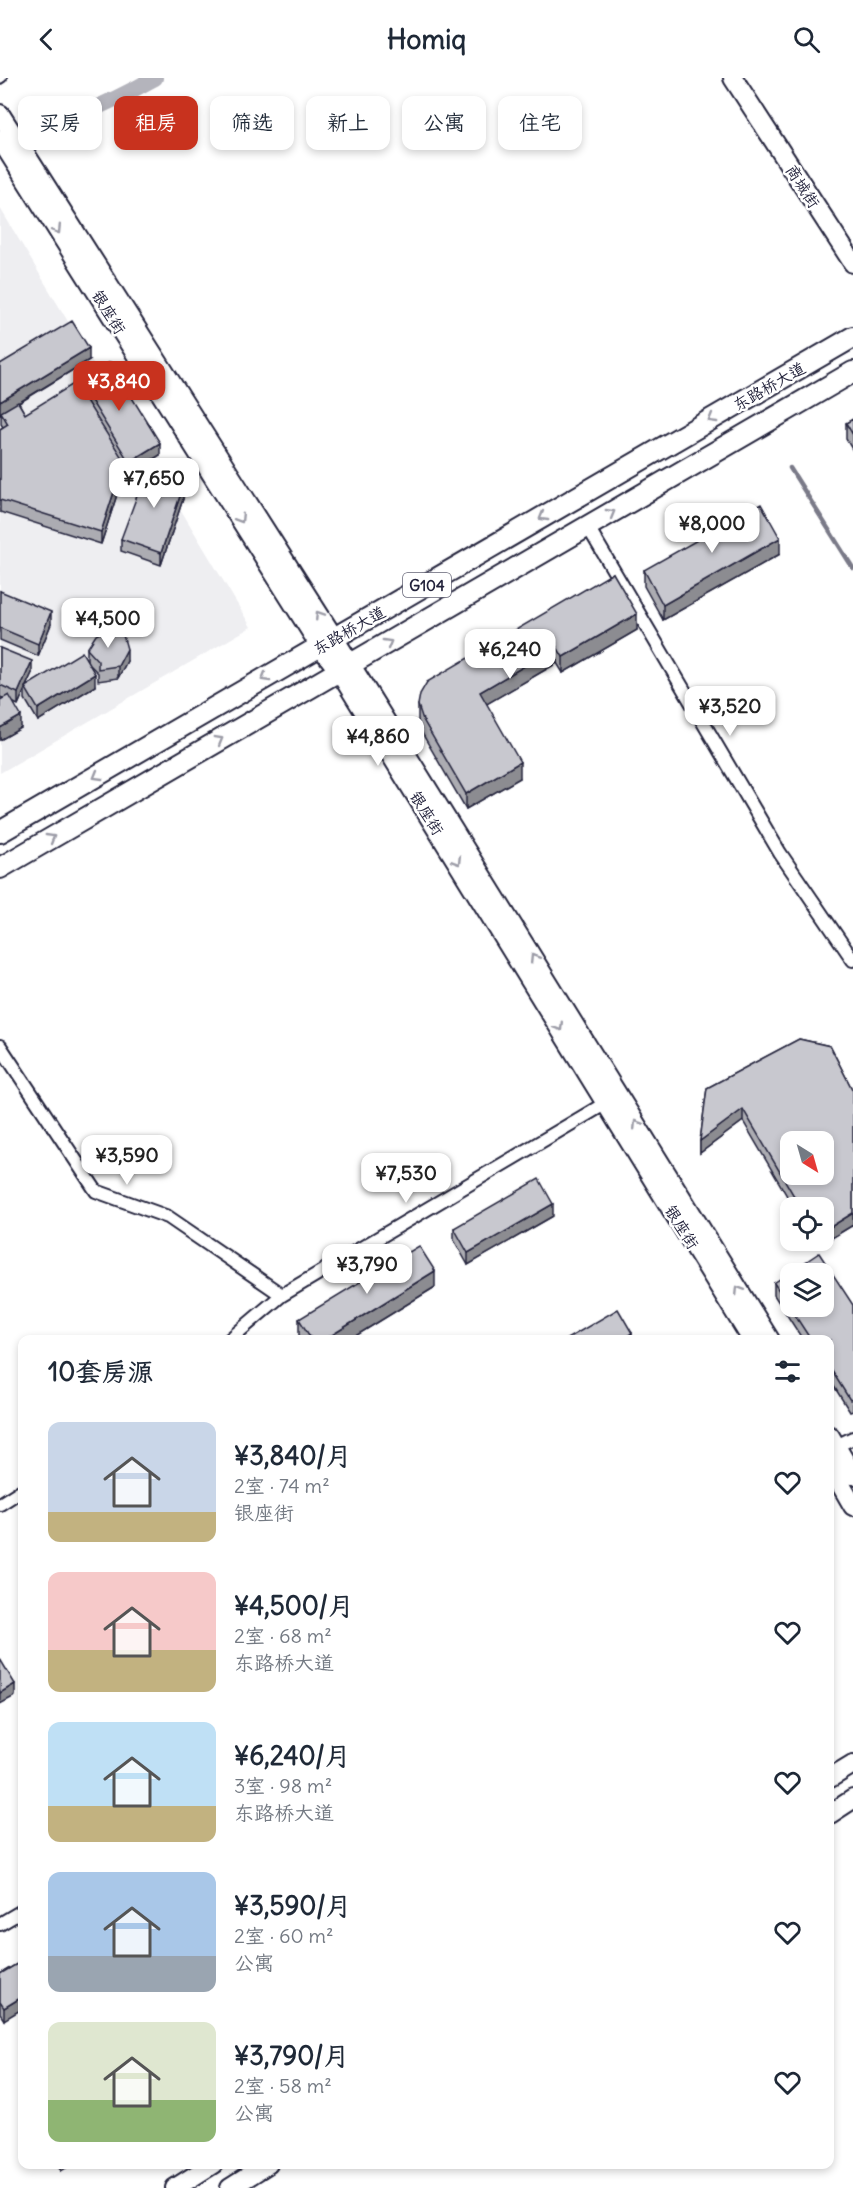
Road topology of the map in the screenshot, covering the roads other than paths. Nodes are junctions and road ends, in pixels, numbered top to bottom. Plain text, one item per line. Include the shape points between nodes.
1 (733, 78) edge
2 (0, 114) edge
3 (0, 139) edge
4 (32, 177) junction
5 (853, 263) edge
6 (853, 337) edge
7 (853, 372) edge
8 (588, 526) junction
9 (327, 642) junction
10 (345, 667) junction
11 (0, 832) edge
12 (0, 868) edge
13 (853, 960) edge
14 (0, 1046) edge
15 (606, 1103) junction
16 (282, 1295) junction
17 (235, 1335) edge
18 (749, 1335) edge
19 (767, 1335) edge
20 (853, 1438) edge
21 (834, 1443) edge
22 (834, 1446) edge
23 (834, 1473) edge
24 (853, 1475) edge
25 (18, 1493) edge
26 (0, 1504) edge
27 (853, 1506) edge
28 (853, 1764) edge
29 (834, 1776) edge
30 (853, 1799) edge
31 (834, 1811) edge
32 (18, 1913) edge
33 (0, 1924) edge
34 (205, 2169) edge
35 (260, 2169) edge
36 (175, 2188) edge
37 (231, 2188) edge

1 - 5 main road, 商城街
2 - 4 main road
3 - 4 main road
4 - 9 main road, 银座街
6 -> 9 main road, 东路桥大道 / G104
8 -> 7 main road, 东路桥大道 / G104
10 -> 8 main road, 东路桥大道 / G104
8 - 13 street via 780,853
9 - 10 main road, 银座街
9 -> 11 main road, 东路桥大道 / G104
12 -> 10 main road, 东路桥大道 / G104
10 -> 15 main road, 银座街
19 -> 10 main road
14 - 16 street via 96,1191 168,1217
15 - 16 street
15 - 18 main road, 银座街
16 - 17 street
20 - 21 street
22 - 24 main road
23 - 27 main road
25 - 26 street
28 - 29 main road
30 - 31 main road
32 - 33 street
34 - 36 main road
35 - 37 main road

